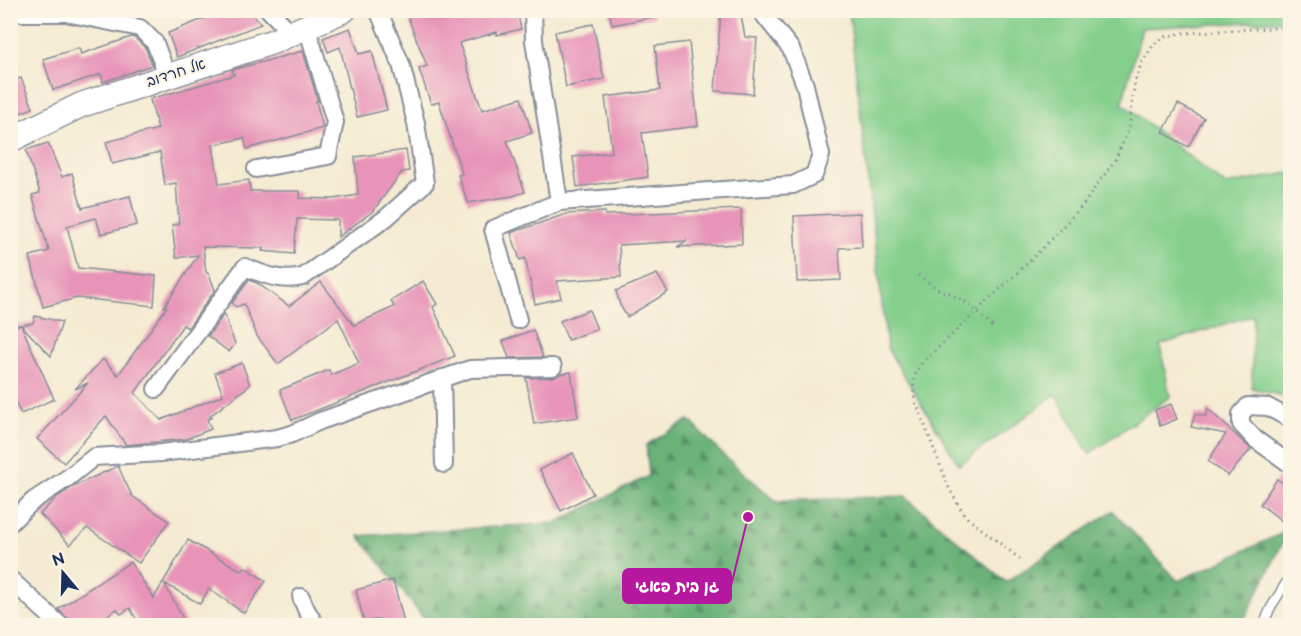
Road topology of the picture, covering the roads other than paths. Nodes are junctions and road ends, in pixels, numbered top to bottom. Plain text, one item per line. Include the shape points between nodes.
1 (269, 10) edge
2 (344, 10) edge
3 (378, 10) edge
4 (533, 10) edge
5 (760, 10) edge
6 (10, 13) edge
7 (299, 30) junction
8 (167, 75) junction
9 (10, 140) edge
10 (256, 169) dead end
11 (559, 202) junction
12 (518, 320) dead end
13 (554, 367) dead end
14 (442, 378) junction
15 (156, 389) dead end
16 (1290, 418) edge
17 (444, 464) dead end
18 (1290, 464) edge
19 (10, 523) edge
20 (1290, 576) edge
21 (10, 579) edge
22 (301, 597) dead end
23 (61, 626) edge
24 (316, 626) edge
25 (1263, 626) edge

1 - 7 street
2 - 7 street, אל חרדוב
3 - 15 street via 401,64 416,123 425,183 386,218 303,277 274,279 245,267
4 - 11 street via 534,41
5 - 11 street via 791,49 805,85 821,155 814,175 793,185
6 - 8 street via 66,13 140,28 155,43
7 - 8 street, אל חרדוב
7 - 10 street via 335,122 328,156
8 - 9 street, אל חרדוב via 81,105
11 - 12 street via 493,229
13 - 14 street via 470,369
14 - 17 street
14 - 19 street via 277,438 94,457 34,500
16 - 18 street via 1268,406 1248,406 1241,414 1240,424
20 - 25 lane
21 - 23 street
22 - 24 street

